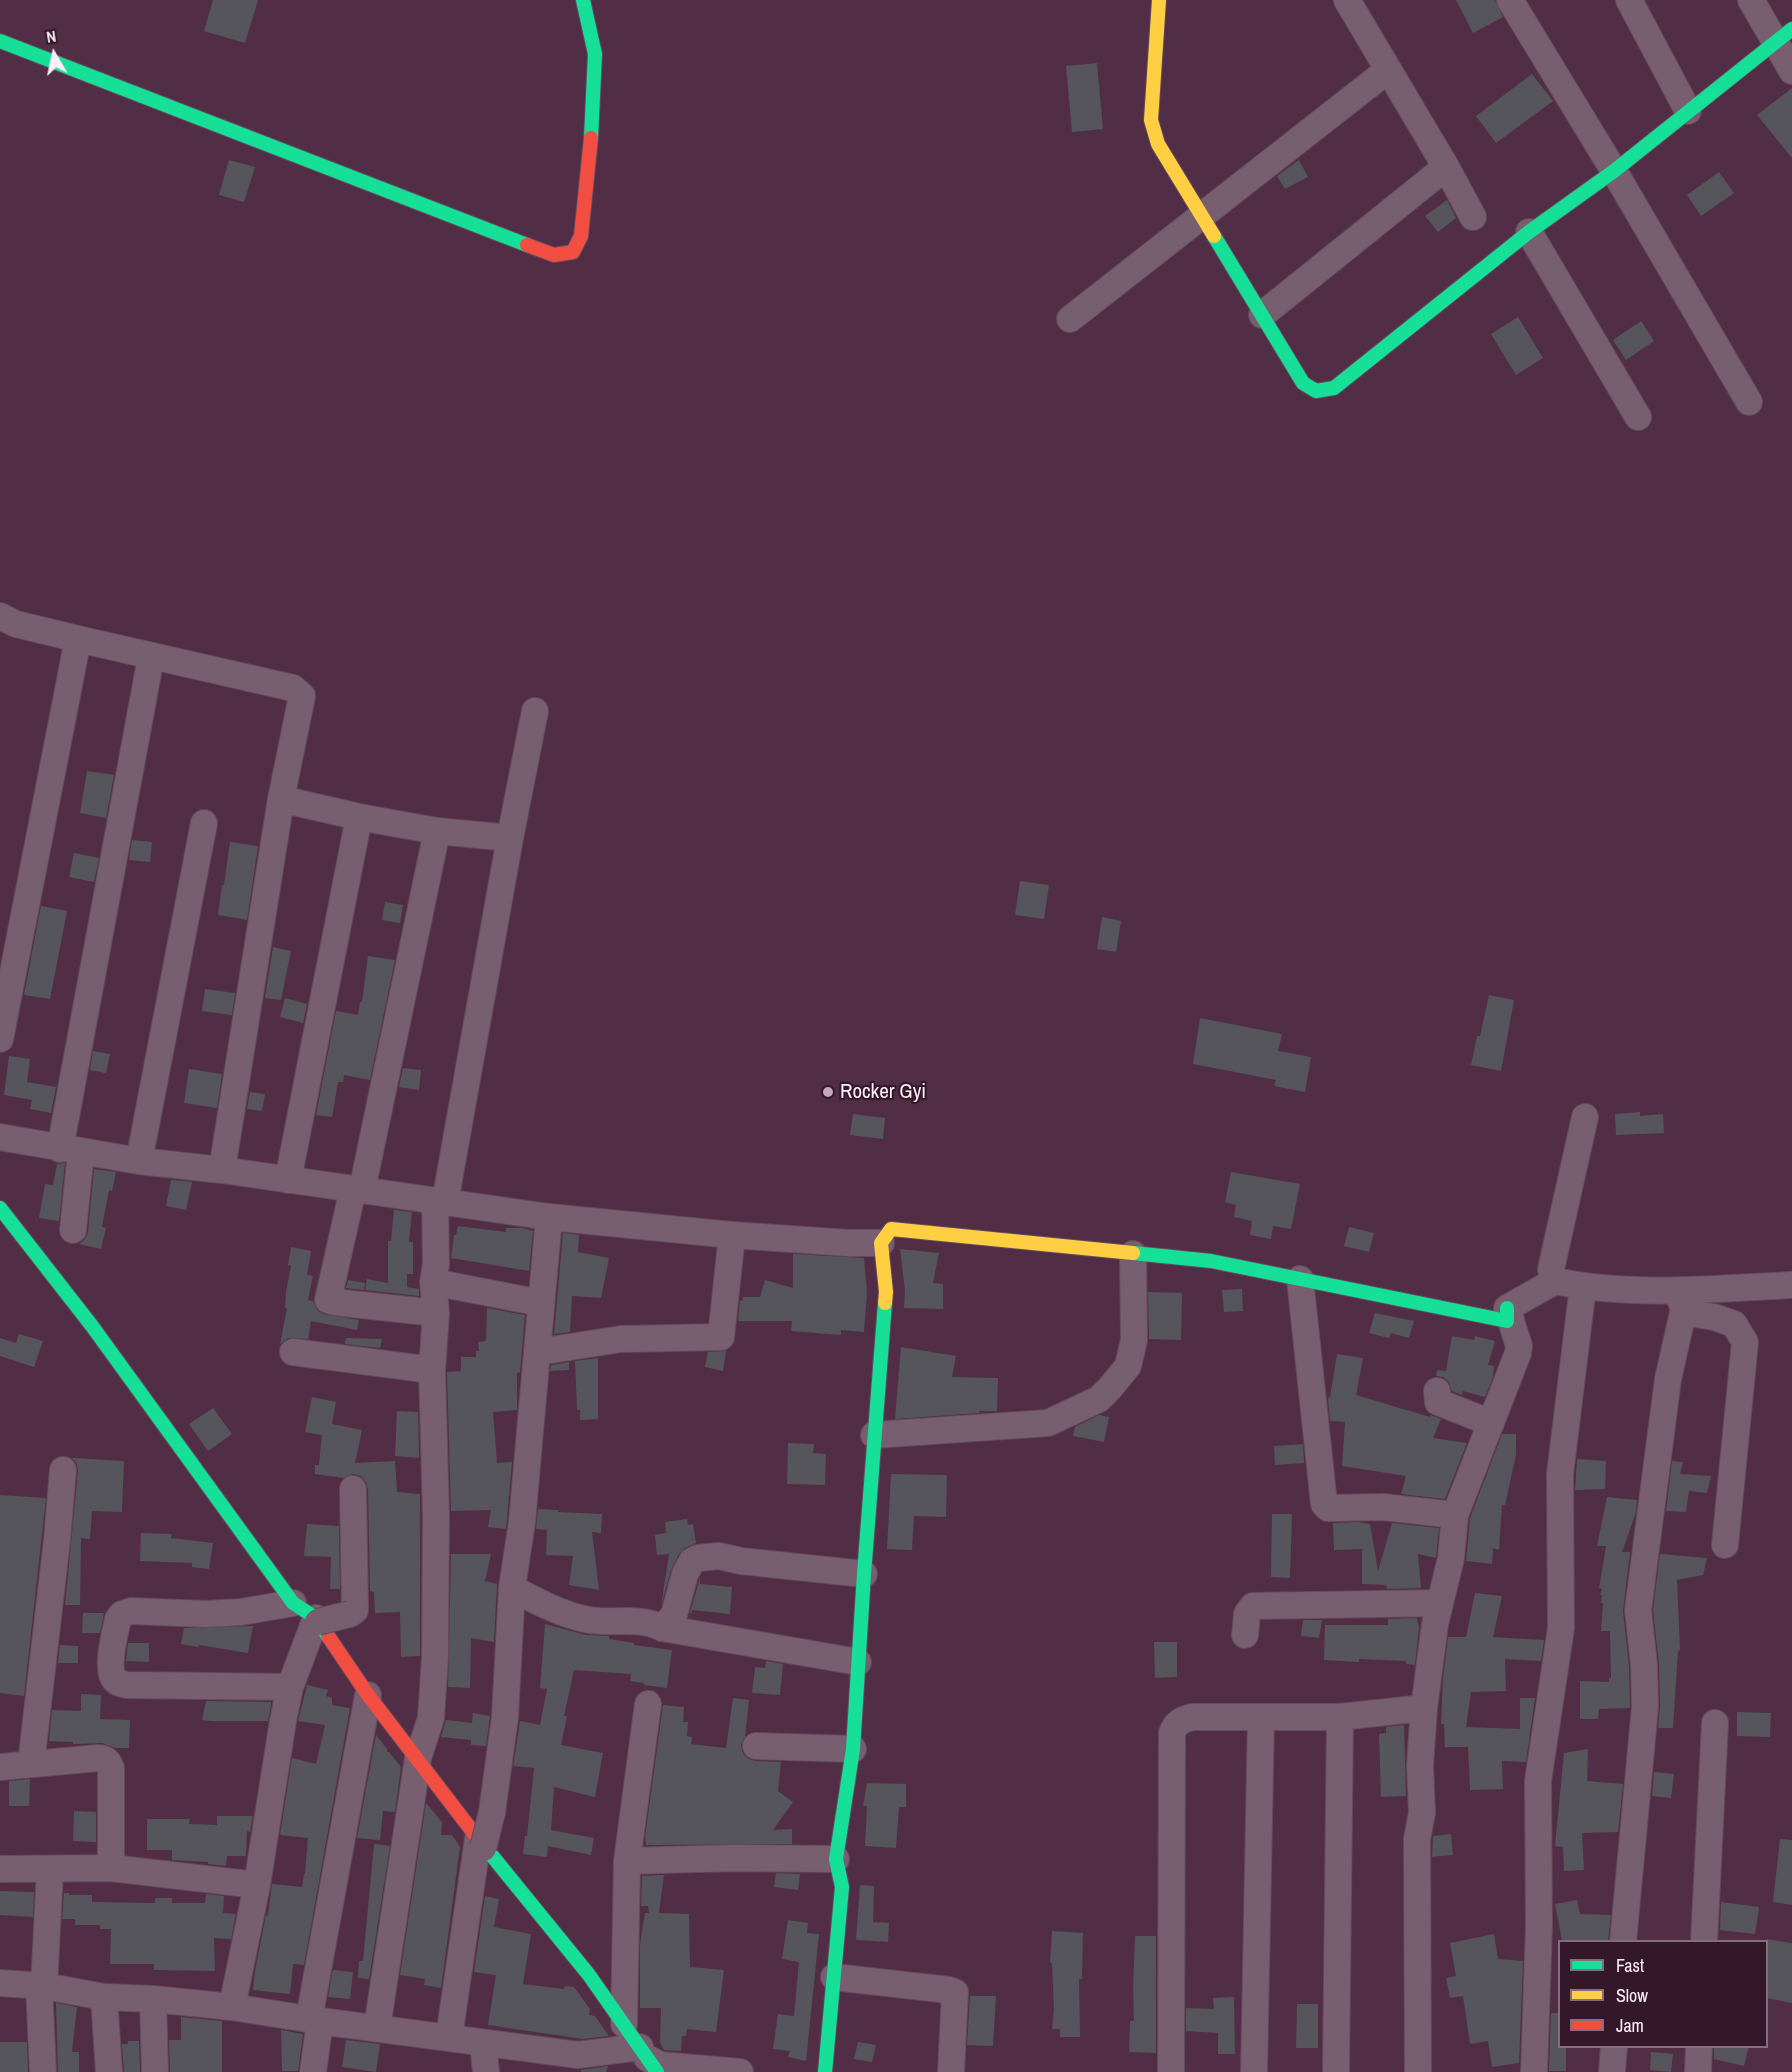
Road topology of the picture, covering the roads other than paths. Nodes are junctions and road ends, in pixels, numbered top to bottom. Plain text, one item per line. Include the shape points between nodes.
1 (583, 0) edge
2 (1159, 0) edge
3 (1347, 0) edge
4 (1510, 0) edge
5 (1629, 0) edge
6 (1750, 0) edge
7 (1784, 36) edge
8 (0, 41) edge
9 (1388, 70) junction
10 (1792, 71) edge
11 (1688, 111) junction
12 (1446, 167) junction
13 (1614, 171) junction
14 (1201, 215) junction
15 (1473, 217) dead end
16 (1529, 232) junction
17 (1262, 315) junction
18 (1070, 319) dead end
19 (1749, 402) dead end
20 (1638, 417) dead end
21 (0, 616) edge
22 (78, 639) junction
23 (151, 657) junction
24 (535, 711) dead end
25 (281, 799) junction
26 (359, 817) junction
27 (204, 823) dead end
28 (437, 831) junction
29 (510, 838) junction
30 (0, 1039) edge
31 (1585, 1117) dead end
32 (0, 1137) edge
33 (70, 1151) junction
34 (139, 1161) junction
35 (222, 1170) junction
36 (288, 1180) junction
37 (357, 1189) junction
38 (440, 1202) junction
39 (0, 1209) edge
40 (549, 1217) junction
41 (73, 1230) dead end
42 (732, 1235) junction
43 (885, 1238) junction
44 (1133, 1257) junction
45 (1555, 1281) junction
46 (433, 1282) junction
47 (1792, 1285) edge
48 (1583, 1289) junction
49 (1302, 1290) junction
50 (1681, 1301) junction
51 (541, 1303) junction
52 (436, 1313) junction
53 (1513, 1328) junction
54 (293, 1352) dead end
55 (538, 1352) junction
56 (432, 1370) junction
57 (1437, 1391) dead end
58 (1491, 1423) junction
59 (874, 1435) junction
60 (63, 1470) dead end
61 (353, 1489) dead end
62 (1455, 1515) junction
63 (1725, 1545) dead end
64 (864, 1574) junction
65 (512, 1588) junction
66 (293, 1603) junction
67 (1440, 1603) junction
68 (317, 1620) junction
69 (662, 1629) junction
70 (1245, 1635) dead end
71 (858, 1662) junction
72 (290, 1687) junction
73 (368, 1695) junction
74 (648, 1704) dead end
75 (1424, 1708) junction
76 (1261, 1717) junction
77 (1340, 1717) junction
78 (1715, 1723) dead end
79 (756, 1746) dead end
80 (853, 1749) junction
81 (418, 1758) junction
82 (31, 1764) junction
83 (0, 1767) edge
84 (481, 1844) junction
85 (837, 1859) junction
86 (627, 1861) junction
87 (111, 1868) junction
88 (0, 1869) edge
89 (50, 1870) junction
90 (256, 1885) junction
91 (1623, 1940) edge
92 (1704, 1940) edge
93 (834, 1977) junction
94 (0, 1983) edge
95 (42, 1986) junction
96 (104, 1997) junction
97 (153, 1999) junction
98 (232, 2007) junction
99 (624, 2019) junction
100 (314, 2020) junction
101 (377, 2028) junction
102 (449, 2037) junction
103 (483, 2044) junction
104 (1614, 2048) edge
105 (1699, 2048) edge
106 (651, 2061) edge
107 (578, 2063) edge
108 (728, 2070) edge
109 (44, 2072) edge
110 (109, 2072) edge
111 (155, 2072) edge
112 (313, 2072) edge
113 (486, 2072) edge
114 (825, 2072) edge
115 (951, 2072) edge
116 (1171, 2072) edge
117 (1254, 2072) edge
118 (1336, 2072) edge
119 (1418, 2072) edge
120 (1534, 2072) edge
121 (1612, 2072) edge
122 (1698, 2072) edge

1 - 8 street via 595,54 581,236 573,252 554,255
2 - 14 street via 1151,120 1158,144
3 - 9 street
4 - 13 street
5 - 11 street
6 - 7 street
7 - 10 street
7 - 11 street
9 - 12 street
9 - 14 street
11 - 13 street
12 - 15 street
12 - 17 street
13 - 16 street
13 - 19 street
14 - 17 street
14 - 18 street
16 - 17 street via 1334,388 1317,391 1303,383
16 - 20 street
21 - 22 street via 16,624
22 - 23 street
22 - 30 street
23 - 25 street via 293,688 302,696
23 - 33 street
24 - 29 street
25 - 26 street
25 - 35 street
26 - 28 street
26 - 36 street
27 - 34 street
28 - 29 street
28 - 37 street
29 - 38 street
31 - 45 street via 1551,1269
32 - 33 street
33 - 34 street
33 - 41 street
34 - 35 street
35 - 36 street
36 - 37 street
37 - 38 street
37 - 52 street via 328,1300
38 - 40 street
38 - 46 street
39 - 66 street via 92,1326
40 - 42 street
40 - 51 street
42 - 43 street via 849,1243
42 - 55 street via 721,1337 621,1339
43 - 44 street
43 - 59 street via 886,1292
44 - 49 street via 1212,1261
44 - 59 street via 1134,1340 1128,1366 1099,1399 1048,1423
45 - 48 street
45 - 53 street
46 - 51 street
46 - 52 street
47 - 50 street
48 - 50 street
48 - 120 street via 1560,1474 1561,1628 1538,1781
49 - 53 street via 1507,1321
49 - 62 street via 1324,1504 1328,1508 1383,1507
50 - 63 street via 1734,1324 1745,1342
50 - 91 street via 1638,1610 1645,1707
51 - 55 street
52 - 56 street
53 - 58 street via 1512,1374
54 - 56 street
55 - 65 street
56 - 81 street via 435,1657 432,1718
57 - 58 street via 1438,1402
58 - 62 street
59 - 64 street
60 - 82 street
61 - 68 street, bridge via 355,1610
62 - 67 street via 1451,1558
64 - 69 street via 718,1556 698,1558 685,1574 674,1615
64 - 71 street
65 - 69 street via 543,1605 590,1620 636,1621
65 - 84 street, bridge via 505,1717 492,1812
66 - 68 street
66 - 72 street via 241,1612 122,1614 111,1670 119,1684 127,1685
67 - 70 street via 1253,1606 1247,1614
67 - 75 street
68 - 72 street
68 - 73 street
69 - 71 street
71 - 80 street
72 - 90 street
73 - 81 street
73 - 100 street
74 - 86 street
75 - 77 street
75 - 119 street via 1422,1813 1417,1839
76 - 77 street
76 - 116 street via 1192,1717 1181,1720 1172,1733
76 - 117 street
77 - 118 street
78 - 92 street
79 - 80 street
80 - 85 street
81 - 84 street
81 - 101 street
82 - 83 street
82 - 87 street via 98,1758 108,1761
84 - 99 street
84 - 102 street
85 - 86 street
85 - 93 street via 842,1887
86 - 99 street
87 - 89 street
87 - 90 street
88 - 89 street
89 - 95 street
90 - 98 street
93 - 114 street
93 - 115 street via 952,1990 955,1996
94 - 95 street
95 - 96 street
95 - 109 street
96 - 97 street
96 - 110 street
97 - 98 street
97 - 111 street
98 - 100 street
99 - 106 street
100 - 101 street
100 - 112 street
101 - 102 street
102 - 103 street
103 - 107 street
103 - 113 street
104 - 121 street
105 - 122 street
106 - 107 street
106 - 108 street

